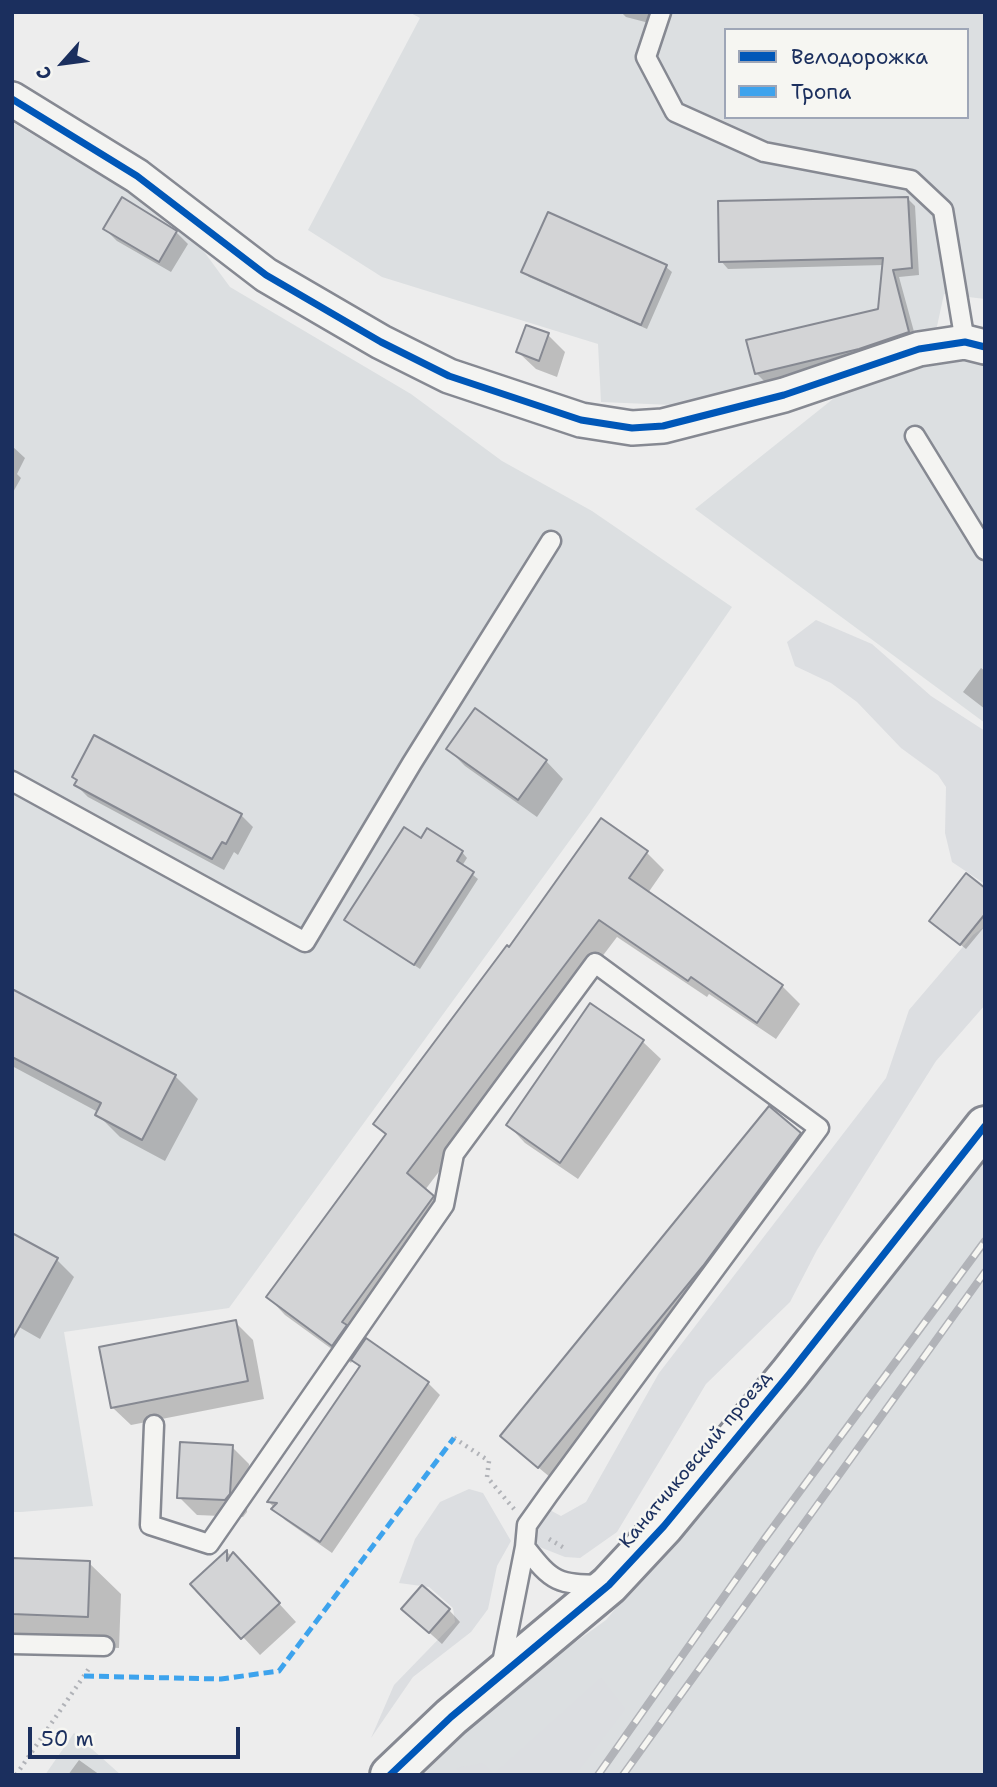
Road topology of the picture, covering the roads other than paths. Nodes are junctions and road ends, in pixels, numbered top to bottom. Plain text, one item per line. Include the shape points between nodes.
1 (662, 12) edge
2 (12, 99) edge
3 (975, 344) edge
4 (915, 436) dead end
5 (551, 541) dead end
6 (985, 550) edge
7 (12, 781) edge
8 (985, 1126) edge
9 (155, 1425) dead end
10 (525, 1547) junction
11 (609, 1585) junction
12 (12, 1644) edge
13 (104, 1646) road end
14 (500, 1677) junction
15 (390, 1775) edge

1 - 3 lane via 646,57 675,112 764,152 911,180 943,210
2 - 3 street via 137,176 266,275 381,342 449,376 581,419 632,428 663,426 784,395 919,349
4 - 6 lane
5 - 7 lane via 305,942
8 - 11 street, Канатчиковский проезд via 782,1384
9 - 10 lane via 150,1525 209,1544 444,1205 454,1154 595,963 819,1128 527,1525
10 - 11 lane via 544,1572 568,1584
10 - 14 lane
11 - 14 street, Канатчиковский проезд
12 - 13 lane
14 - 15 street, Канатчиковский проезд

